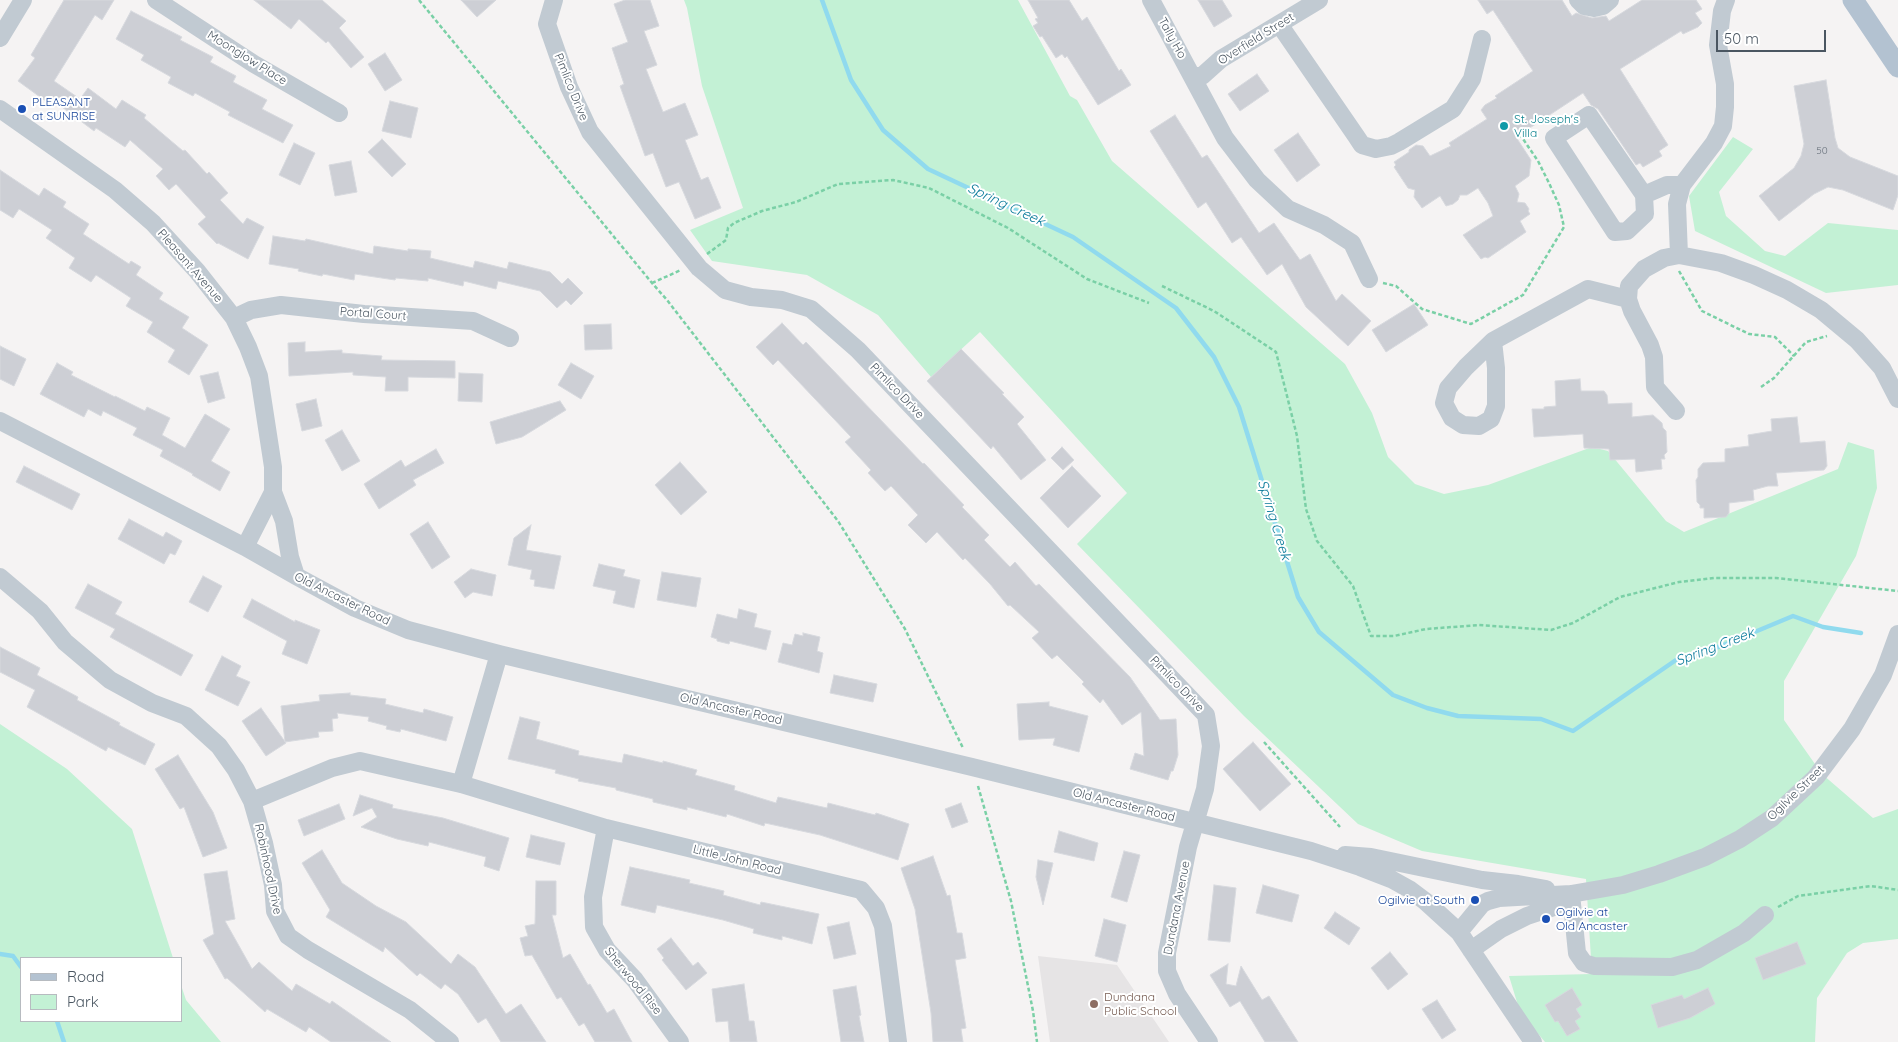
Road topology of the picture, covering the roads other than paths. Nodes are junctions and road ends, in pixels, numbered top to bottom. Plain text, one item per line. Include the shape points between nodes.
1 (23, 0) edge
2 (156, 0) edge
3 (554, 0) edge
4 (1151, 0) edge
5 (1319, 0) edge
6 (1578, 0) edge
7 (1610, 0) edge
8 (1726, 0) edge
9 (1853, 0) edge
10 (1279, 24) junction
11 (0, 38) edge
12 (1482, 39) dead end
13 (1898, 66) edge
14 (1192, 76) junction
15 (0, 109) edge
16 (339, 113) dead end
17 (1681, 190) junction
18 (1649, 194) junction
19 (1675, 256) junction
20 (1369, 279) road end
21 (1628, 298) junction
22 (234, 318) junction
23 (510, 338) dead end
24 (1493, 341) junction
25 (1898, 399) edge
26 (1676, 411) dead end
27 (0, 421) edge
28 (274, 492) junction
29 (245, 547) junction
30 (296, 576) junction
31 (0, 577) edge
32 (1898, 634) edge
33 (499, 654) junction
34 (461, 784) junction
35 (252, 801) junction
36 (1195, 823) junction
37 (606, 828) junction
38 (1311, 852) junction
39 (1571, 894) junction
40 (1765, 915) road end
41 (1459, 932) junction
42 (1471, 950) junction
43 (450, 1042) edge
44 (680, 1042) edge
45 (898, 1042) edge
46 (1209, 1042) edge
47 (1533, 1042) edge

1 - 11 street
2 - 16 street, Moonglow Place via 254,64
3 - 36 street, Pimlico Drive via 547,24 569,87 590,132 695,262 725,290 752,298 782,300 811,309 858,350 1206,715 1211,746 1205,789
4 - 14 street, Tally Ho
5 - 10 street, Overfield Street
6 - 7 street via 1584,6 1594,8
8 - 17 street via 1718,38 1725,84 1723,126
9 - 13 main road
10 - 12 street via 1362,145 1376,149 1399,142 1453,109 1472,79
10 - 14 street, Overfield Street via 1221,59 1202,76
14 - 20 street, Tally Ho via 1225,138 1257,180 1288,209 1324,225 1352,244
15 - 22 street, Pleasant Avenue via 115,190 153,223
17 - 18 street via 1667,185
17 - 19 street via 1677,204
18 - 18 street via 1588,115 1554,138 1615,232 1627,231 1645,214
19 - 21 street via 1654,262 1644,269 1629,286
19 - 25 street via 1721,263 1754,275 1821,310 1857,340 1882,368
21 - 24 street via 1588,288
21 - 26 street via 1654,357 1655,387
22 - 23 street, Portal Court via 251,310 280,305 472,320
22 - 28 street, Pleasant Avenue via 258,376
24 - 24 street via 1496,406 1492,419 1479,426 1463,426 1452,418 1444,403 1448,388
27 - 29 street, Old Ancaster Road
28 - 29 street
28 - 30 street, Pleasant Avenue
29 - 30 street, Old Ancaster Road
30 - 33 street, Old Ancaster Road via 355,608 408,630
31 - 35 street, Robinhood Drive via 40,610 65,642 110,680 152,703 186,716 219,746
32 - 39 street, Ogilvie Street via 1883,675 1852,729 1816,777 1772,818 1705,857 1623,885
33 - 34 street
33 - 36 street, Old Ancaster Road
34 - 35 street, Little John Road via 360,761 332,768
34 - 37 street, Little John Road
35 - 43 street, Robinhood Drive via 273,885 275,911 288,936 410,1010
36 - 38 street, Old Ancaster Road
36 - 46 street, Dundana Avenue via 1166,953 1167,971 1177,994
37 - 44 street, Sherwood Rise via 593,898 594,927 607,950 635,980
37 - 45 street, Little John Road via 861,890 876,908 883,926
38 - 39 street via 1371,857
38 - 41 street, Old Ancaster Road via 1391,879 1444,916
39 - 40 street via 1577,953 1584,963 1594,966 1672,967 1697,960 1744,933
39 - 41 street, Ogilvie Street via 1488,901
39 - 42 street, Ogilvie Street via 1554,907 1501,928
41 - 42 street, Old Ancaster Road
42 - 47 street, Old Ancaster Road

